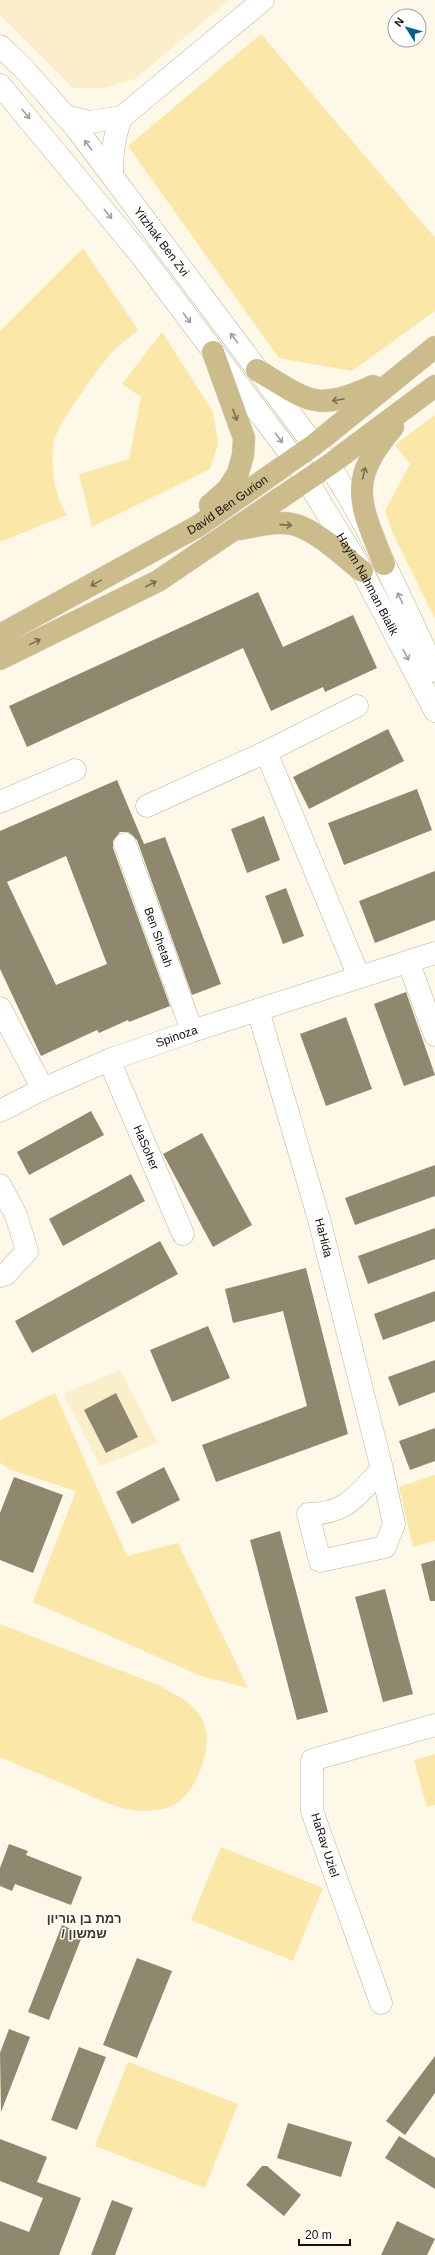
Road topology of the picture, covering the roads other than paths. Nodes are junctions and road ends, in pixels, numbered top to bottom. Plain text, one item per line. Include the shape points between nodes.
1 (263, 0) edge
2 (0, 46) edge
3 (0, 85) edge
4 (65, 116) junction
5 (122, 117) junction
6 (112, 176) junction
7 (213, 352) junction
8 (428, 352) edge
9 (257, 370) junction
10 (428, 391) edge
11 (314, 444) junction
12 (294, 459) junction
13 (329, 465) junction
14 (308, 479) junction
15 (233, 530) junction
16 (167, 543) junction
17 (384, 564) junction
18 (362, 570) junction
19 (0, 635) edge
20 (0, 659) edge
21 (435, 671) edge
22 (357, 706) dead end
23 (435, 711) edge
24 (266, 752) junction
25 (75, 770) dead end
26 (0, 802) edge
27 (147, 806) dead end
28 (125, 844) dead end
29 (435, 953) edge
30 (408, 961) junction
31 (359, 977) junction
32 (0, 1008) edge
33 (258, 1010) junction
34 (192, 1031) junction
35 (435, 1035) edge
36 (109, 1060) junction
37 (43, 1089) junction
38 (0, 1112) edge
39 (0, 1185) edge
40 (183, 1234) dead end
41 (0, 1276) edge
42 (382, 1469) junction
43 (435, 1725) edge
44 (381, 2003) dead end

1 - 5 street
2 - 4 street, Yitzhak Ben Zvi
3 -> 7 street, Yitzhak Ben Zvi via 122,232
4 - 5 street via 89,122
6 -> 4 street, Yitzhak Ben Zvi
5 - 6 street via 112,149
9 -> 6 street, Yitzhak Ben Zvi
7 -> 12 street, Yitzhak Ben Zvi
7 -> 16 main road via 244,438 243,455 238,473 228,489
8 -> 9 main road via 373,387 343,400 325,402 310,400
8 - 11 main road, David Ben Gurion
9 - 11 street, Yitzhak Ben Zvi
10 - 13 main road, David Ben Gurion
17 -> 10 main road via 363,504 363,474 378,445
11 - 12 main road, David Ben Gurion
11 - 13 street, Hayim Nahman Bialik
12 - 14 street, Hayim Nahman Bialik
12 - 16 main road, David Ben Gurion via 198,526
13 - 14 main road, David Ben Gurion
13 - 17 street, Hayim Nahman Bialik via 348,495
14 - 15 main road, David Ben Gurion
14 - 18 street, Hayim Nahman Bialik
15 -> 18 main road via 269,523 295,525 322,539
20 -> 15 main road, David Ben Gurion via 158,581
16 -> 19 main road, David Ben Gurion
21 -> 17 street, Hayim Nahman Bialik
18 -> 23 street, Hayim Nahman Bialik
22 - 24 street
24 - 27 street
24 - 31 street
25 - 26 street
28 - 34 street, Ben Shetah
29 - 30 street, Spinoza
30 - 31 street, Spinoza
30 - 35 street
31 - 33 street, Spinoza
32 - 37 street
33 - 34 street, Spinoza
33 - 42 street, HaHida via 320,1223
34 - 36 street, Spinoza
36 - 37 street, Spinoza
36 - 40 street, HaSoher
37 - 38 street, Spinoza
39 - 41 street via 16,1215 27,1251 6,1274
42 - 42 street, HaHida via 394,1524 385,1547 320,1561 308,1514 323,1514 346,1507
43 - 44 street, HaRav Uziel via 312,1760 312,1812

